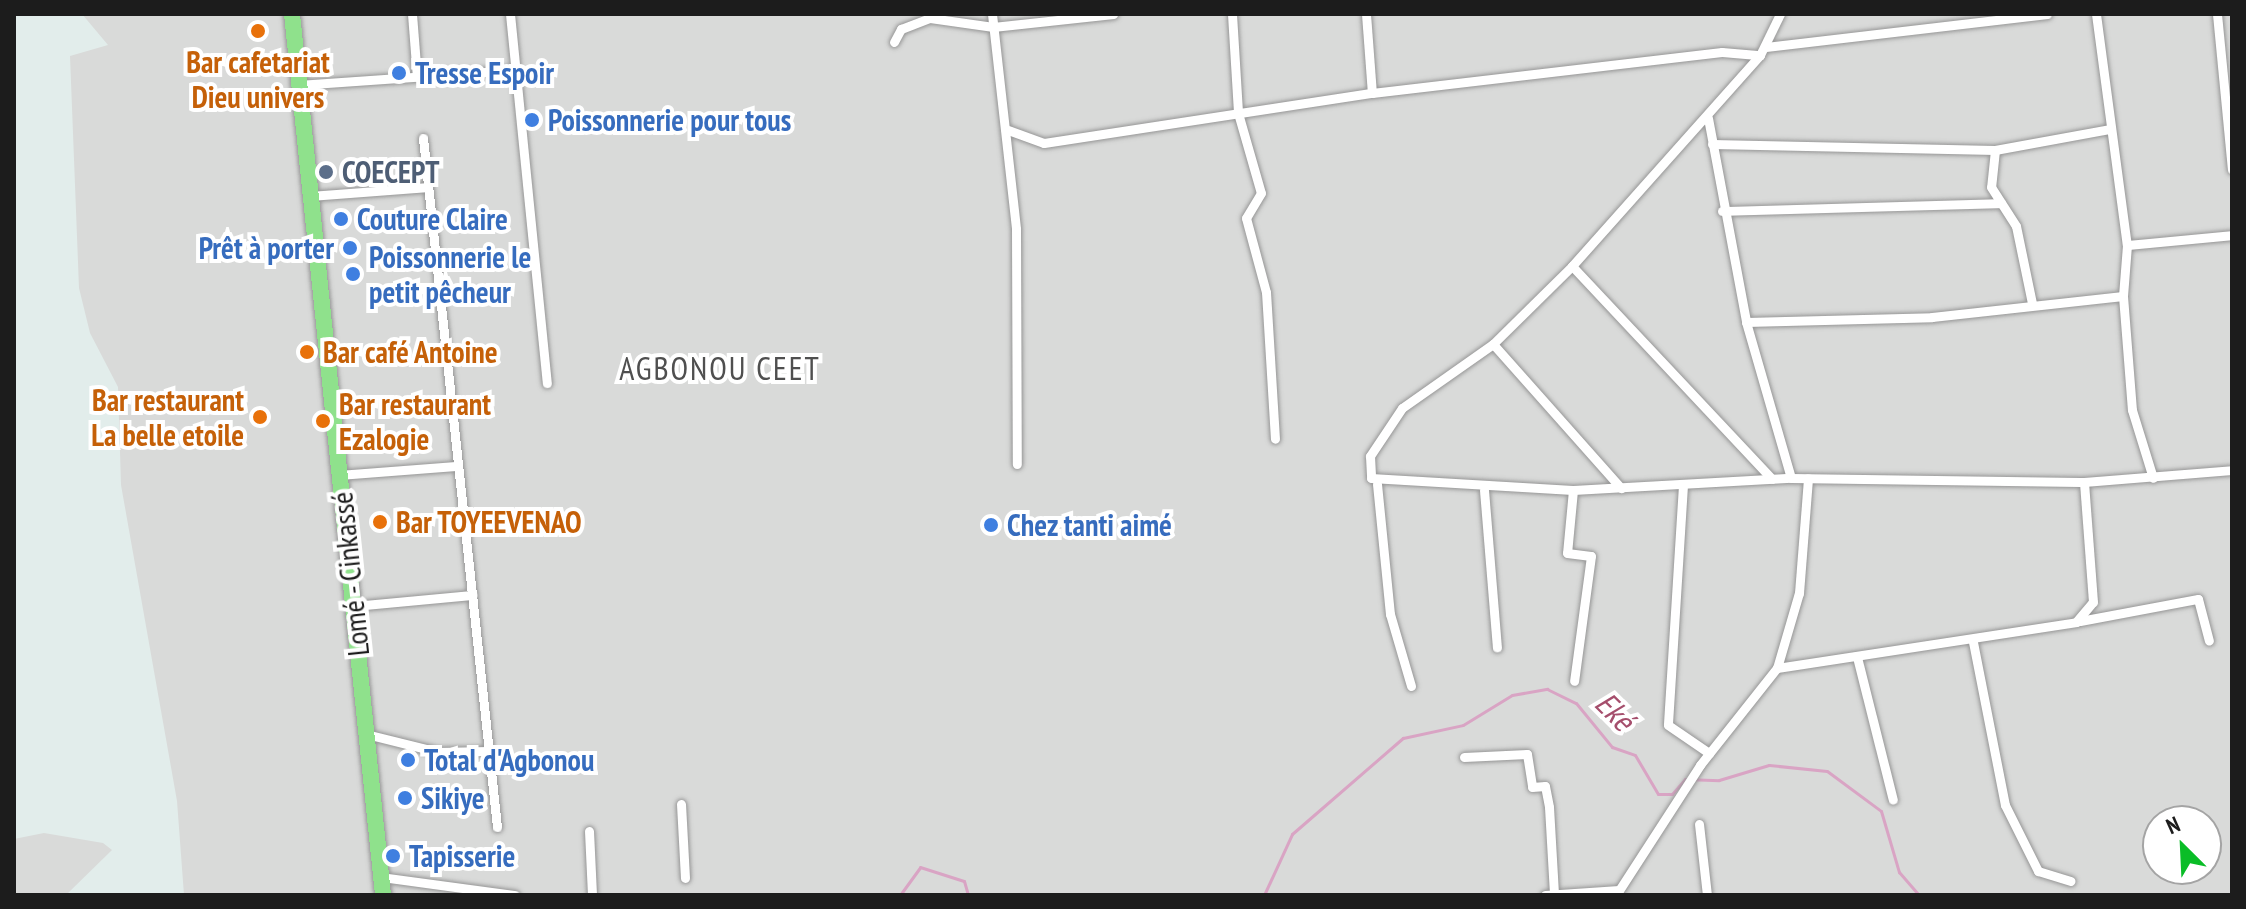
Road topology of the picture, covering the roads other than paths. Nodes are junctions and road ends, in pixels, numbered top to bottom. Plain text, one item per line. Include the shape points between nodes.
1 (292, 14) edge
2 (412, 14) edge
3 (510, 14) edge
4 (992, 14) edge
5 (1113, 14) edge
6 (1232, 14) edge
7 (1366, 14) edge
8 (1780, 14) edge
9 (2047, 14) edge
10 (2096, 14) edge
11 (2217, 14) edge
12 (993, 27) junction
13 (894, 42) dead end
14 (1763, 51) junction
15 (512, 70) junction
16 (417, 77) junction
17 (299, 85) junction
18 (1372, 93) junction
19 (1238, 113) junction
20 (1708, 118) junction
21 (2109, 129) junction
22 (1008, 130) junction
23 (423, 138) dead end
24 (1712, 144) junction
25 (1995, 150) junction
26 (2232, 169) edge
27 (428, 187) junction
28 (311, 196) junction
29 (2001, 203) junction
30 (1722, 211) junction
31 (2232, 235) edge
32 (2127, 245) junction
33 (1572, 266) junction
34 (2123, 296) junction
35 (2032, 303) junction
36 (1746, 322) junction
37 (1493, 344) junction
38 (547, 383) dead end
39 (1275, 439) dead end
40 (1017, 464) dead end
41 (458, 466) junction
42 (2232, 470) edge
43 (340, 475) junction
44 (1791, 478) junction
45 (1808, 478) junction
46 (2153, 478) junction
47 (1772, 479) junction
48 (2084, 482) junction
49 (1377, 484) dead end
50 (1683, 485) junction
51 (1621, 488) junction
52 (1484, 490) junction
53 (1573, 490) junction
54 (472, 595) junction
55 (353, 606) junction
56 (2076, 622) junction
57 (2209, 641) dead end
58 (1973, 642) junction
59 (1497, 647) dead end
60 (1857, 657) junction
61 (1777, 668) junction
62 (1574, 681) dead end
63 (1411, 686) dead end
64 (366, 734) junction
65 (488, 751) junction
66 (1709, 753) junction
67 (1464, 757) dead end
68 (1893, 800) dead end
69 (681, 804) dead end
70 (1699, 824) dead end
71 (497, 827) dead end
72 (589, 831) dead end
73 (381, 877) junction
74 (685, 878) dead end
75 (2071, 881) dead end
76 (1617, 893) edge
77 (1549, 894) edge
78 (383, 895) edge
79 (515, 895) edge
80 (592, 895) edge
81 (1707, 895) edge

1 - 17 highway, Lomé - Cinkassé
2 - 16 street
3 - 15 street
4 - 12 street
5 - 12 street
6 - 19 street
7 - 18 street
8 - 14 street
9 - 14 street
10 - 21 street
11 - 26 street
12 - 13 street via 930,18 901,29
12 - 22 street
14 - 18 street
14 - 20 street
15 - 16 street
15 - 38 street
16 - 17 street
17 - 28 highway, Lomé - Cinkassé
18 - 19 street
19 - 22 street via 1044,143
19 - 39 street via 1261,193 1246,218 1266,292
20 - 24 street
20 - 33 street
21 - 25 street
21 - 32 street
22 - 40 street via 1016,229
23 - 27 street
24 - 25 street
24 - 30 street
25 - 29 street via 1991,187
27 - 28 street
27 - 41 street
28 - 43 highway, Lomé - Cinkassé
29 - 30 street
29 - 35 street via 2016,226
30 - 36 street
31 - 32 street
32 - 34 street
33 - 37 street
33 - 47 street
34 - 35 street
34 - 46 street via 2132,410
35 - 36 street via 1932,317
36 - 44 street
37 - 51 street
37 - 52 street via 1402,408 1367,468 1383,483 1425,480
41 - 43 street
41 - 54 street
42 - 46 street
43 - 55 highway, Lomé - Cinkassé
44 - 45 street
44 - 47 street
45 - 48 street
45 - 61 street via 1799,593
46 - 48 street
47 - 50 street
48 - 56 street via 2093,602
49 - 63 street via 1390,614
50 - 51 street
50 - 66 street via 1668,725
51 - 53 street
52 - 53 street
52 - 59 street
53 - 62 street via 1567,553 1591,556
54 - 55 street
54 - 65 street
55 - 64 highway, Lomé - Cinkassé
56 - 57 street via 2198,599
56 - 58 street
58 - 60 street
58 - 75 street via 2005,805 2038,871
60 - 61 street
60 - 68 street
61 - 66 street
64 - 65 street via 438,752
64 - 73 highway, Lomé - Cinkassé
65 - 71 street
66 - 76 street
67 - 77 street via 1527,754 1532,787 1545,786 1547,797
69 - 74 street
70 - 81 street
72 - 80 street
73 - 78 highway, Lomé - Cinkassé
73 - 79 street
76 - 77 street

